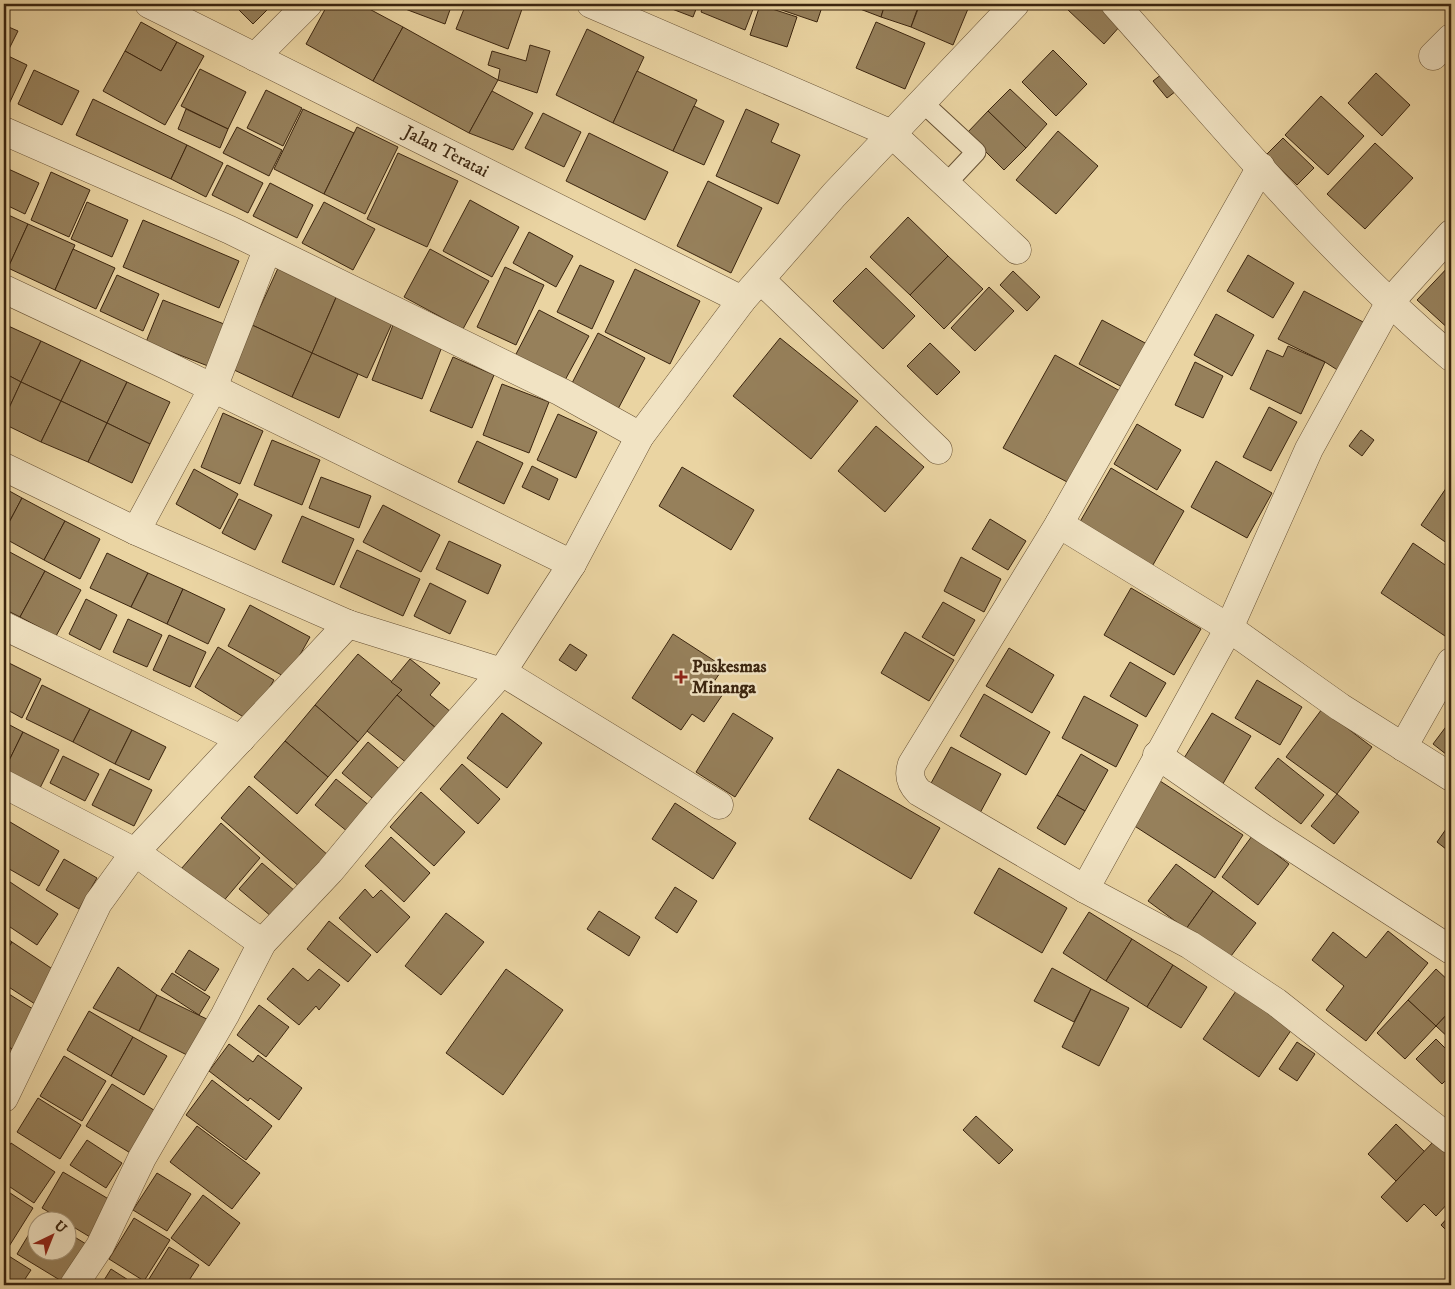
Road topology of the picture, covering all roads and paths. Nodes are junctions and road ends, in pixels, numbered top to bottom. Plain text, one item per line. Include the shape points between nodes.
1 (149, 4) edge
2 (308, 4) edge
3 (591, 4) edge
4 (1015, 4) edge
5 (1115, 4) edge
6 (255, 57) junction
7 (922, 102) junction
8 (4, 131) edge
9 (892, 134) junction
10 (1261, 167) junction
11 (946, 184) junction
12 (1451, 234) edge
13 (267, 250) junction
14 (1017, 250) dead end
15 (762, 280) junction
16 (4, 290) edge
17 (742, 300) junction
18 (1390, 302) junction
19 (1451, 357) edge
20 (213, 388) junction
21 (640, 436) junction
22 (938, 450) dead end
23 (4, 467) edge
24 (1059, 524) junction
25 (136, 531) junction
26 (572, 564) junction
27 (348, 624) junction
28 (4, 626) edge
29 (1229, 628) junction
30 (1451, 662) edge
31 (502, 672) junction
32 (242, 739) junction
33 (1403, 747) junction
34 (1157, 755) junction
35 (1451, 777) edge
36 (4, 784) edge
37 (719, 805) dead end
38 (134, 852) junction
39 (1085, 889) junction
40 (262, 943) junction
41 (1451, 950) edge
42 (4, 1098) edge
43 (1451, 1140) edge
44 (74, 1285) edge

1 - 6 street, Jalan Teratai
2 - 6 street
3 - 9 street
4 - 7 street
5 - 10 street
6 - 17 street, Jalan Teratai
7 - 9 street
7 - 11 lane via 976,152
8 - 13 street via 230,230
9 - 11 street
9 - 15 street via 834,195
10 - 18 street
10 - 24 street
11 - 14 street
12 - 18 street
13 - 20 street
13 - 21 street via 561,392
15 - 17 street
15 - 22 street
16 - 20 street
17 - 21 street
18 - 19 street
18 - 29 street via 1309,449
20 - 25 street
20 - 26 street
21 - 26 street
23 - 25 street
24 - 29 street
24 - 39 street via 910,770 913,786 919,792
25 - 27 street
26 - 31 street
27 - 31 street
27 - 32 street
28 - 32 street
29 - 33 street
29 - 34 street
30 - 33 street
31 - 37 street
31 - 40 street via 330,871
32 - 38 street
33 - 35 street
34 - 39 street
34 - 41 street
36 - 38 street
38 - 40 street
38 - 42 street via 98,903
39 - 43 street via 1190,945 1276,1002
40 - 44 street via 225,1015 142,1158 100,1246

